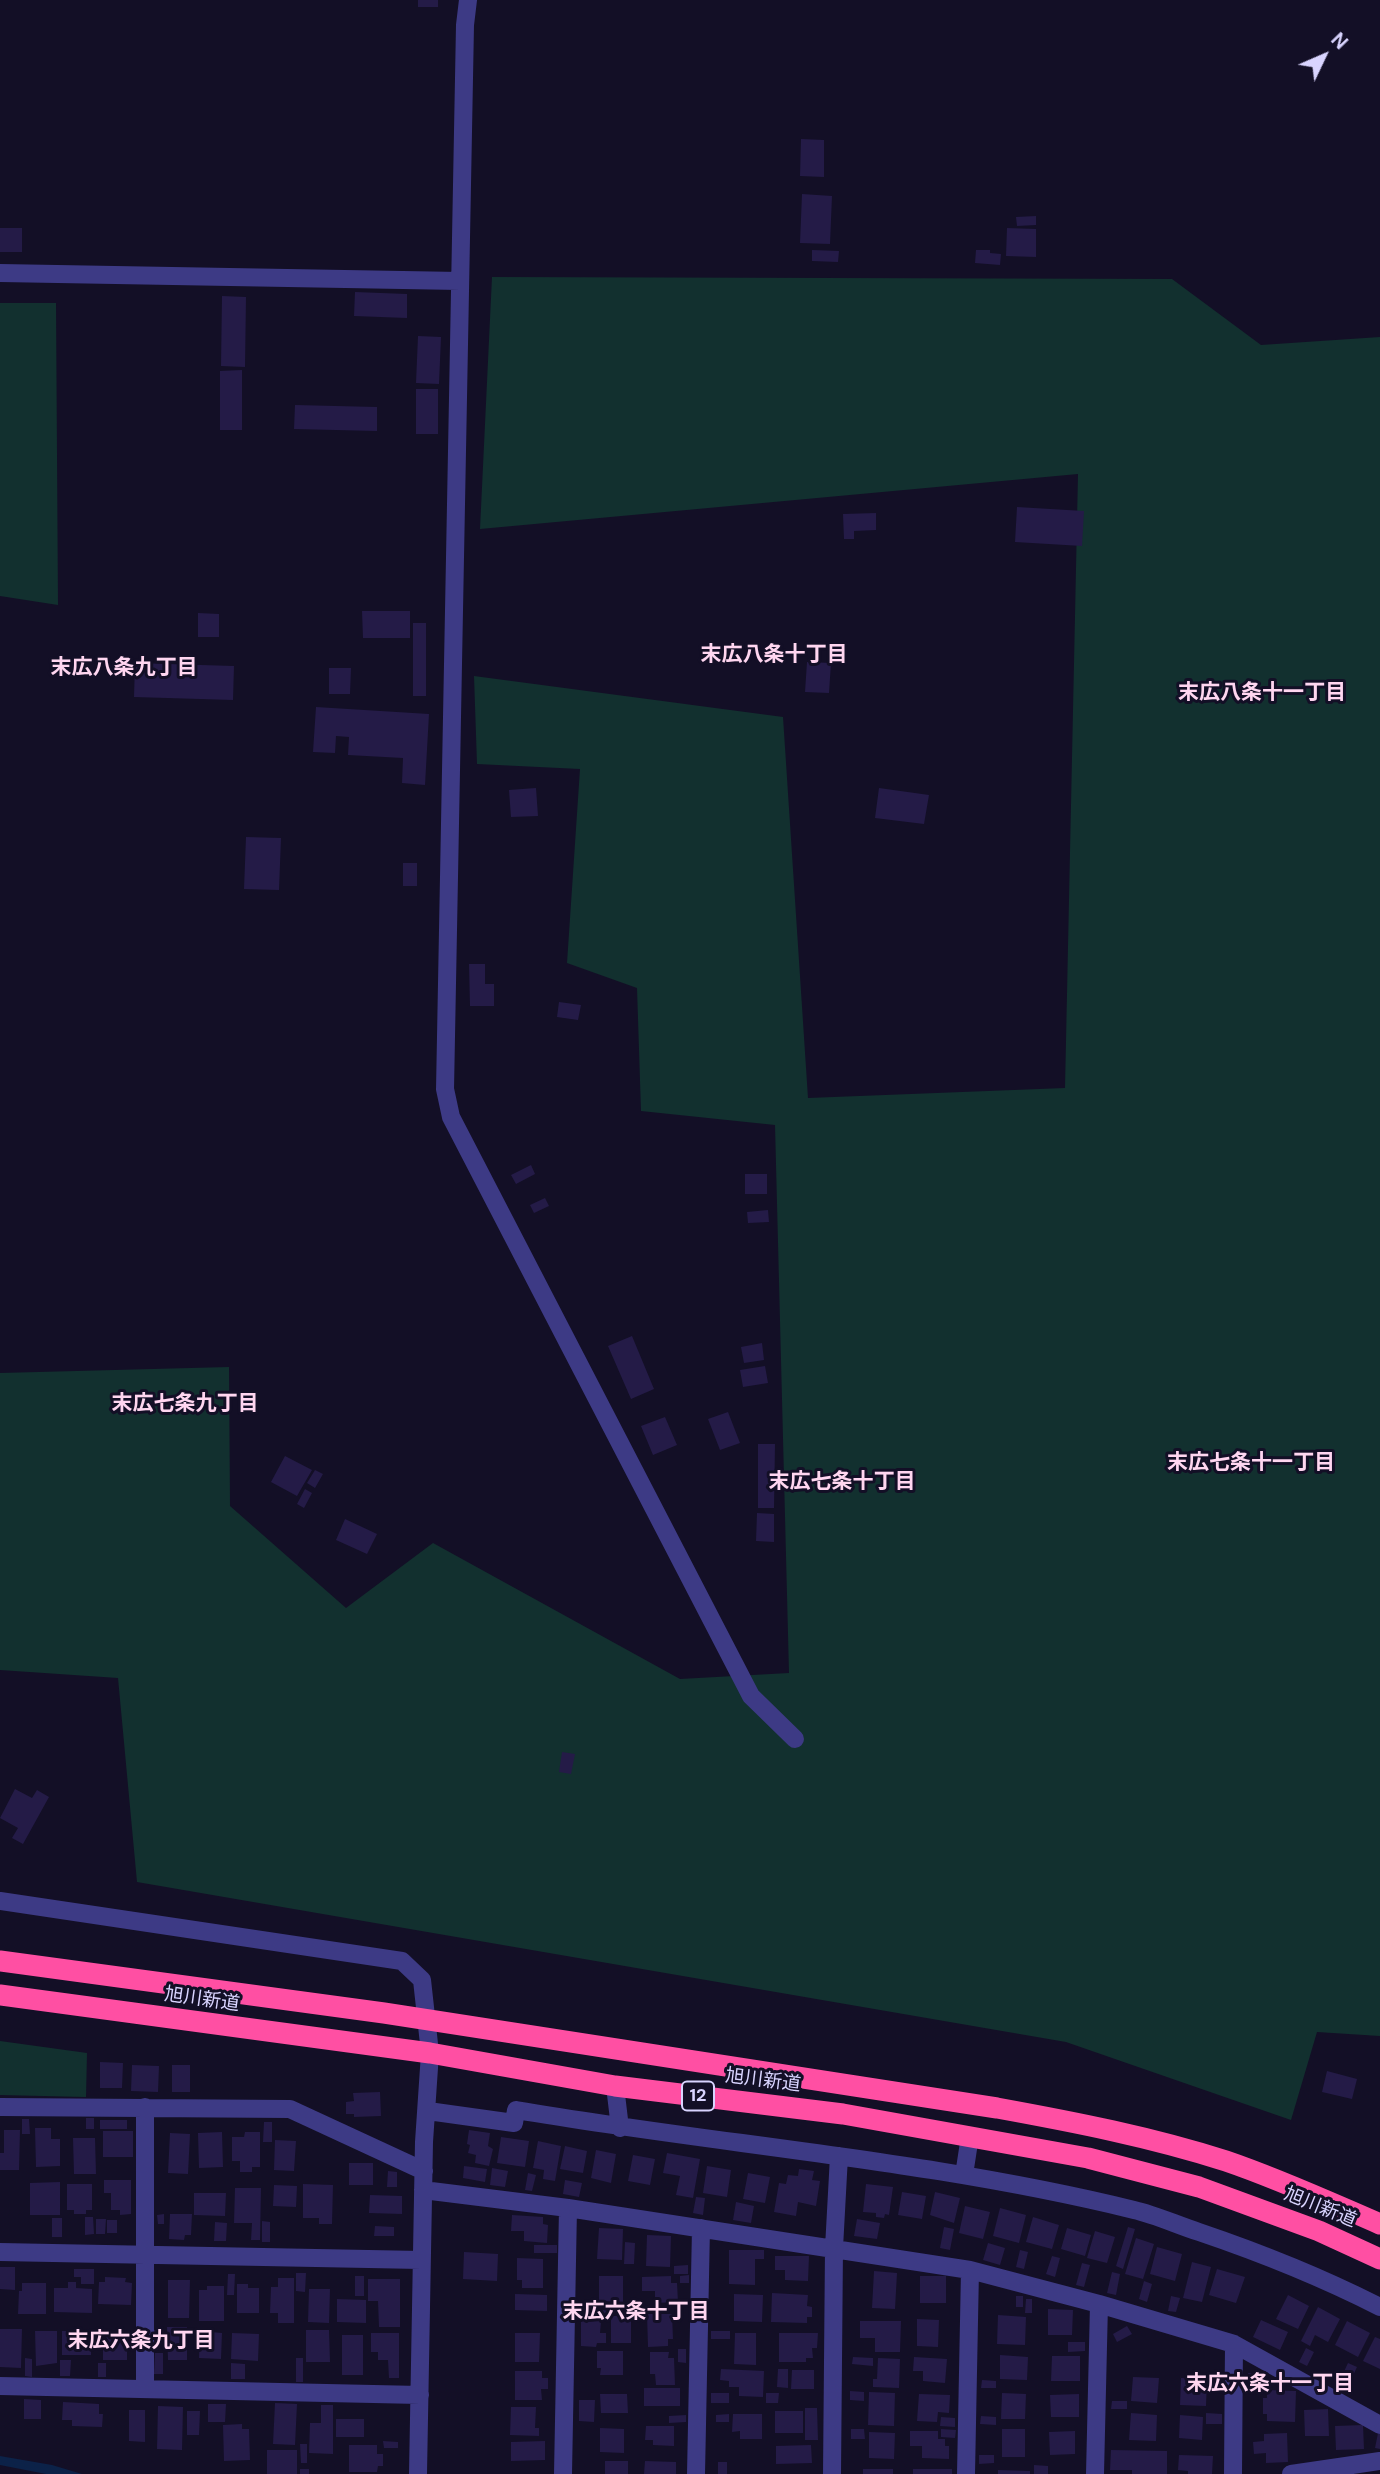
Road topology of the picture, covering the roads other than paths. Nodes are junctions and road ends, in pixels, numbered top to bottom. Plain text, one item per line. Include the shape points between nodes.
1 (468, 0) edge
2 (0, 273) edge
3 (460, 281) junction
4 (795, 1739) dead end
5 (0, 1901) edge
6 (0, 1961) edge
7 (0, 1995) edge
8 (428, 2021) junction
9 (430, 2053) junction
10 (615, 2086) junction
11 (0, 2107) edge
12 (145, 2107) junction
13 (428, 2111) junction
14 (620, 2128) junction
15 (970, 2136) junction
16 (839, 2156) junction
17 (424, 2171) junction
18 (964, 2175) junction
19 (423, 2190) junction
20 (568, 2208) junction
21 (1380, 2224) edge
22 (701, 2228) junction
23 (834, 2248) junction
24 (0, 2252) edge
25 (144, 2256) junction
26 (1380, 2259) edge
27 (421, 2260) junction
28 (970, 2270) junction
29 (1099, 2304) junction
30 (1380, 2307) edge
31 (1234, 2344) junction
32 (0, 2386) edge
33 (145, 2388) junction
34 (420, 2395) junction
35 (1380, 2425) edge
36 (1380, 2461) edge
37 (418, 2474) edge
38 (563, 2474) edge
39 (696, 2474) edge
40 (832, 2474) edge
41 (966, 2474) edge
42 (1095, 2474) edge
43 (1233, 2474) edge
44 (1291, 2474) edge

1 - 3 street
2 - 3 street
3 - 4 street via 445,1089 451,1117 751,1696
5 - 8 street via 402,1961 422,1980
6 - 8 highway, 旭川新道 / 12
7 - 9 highway, 旭川新道 / 12
8 - 9 street
8 - 21 highway, 旭川新道 / 12 via 1090,2125 1227,2162
9 - 10 highway, 旭川新道 / 12
9 - 13 street
10 - 14 street
10 - 15 highway, 旭川新道 / 12 via 843,2114
11 - 12 street
12 - 17 street via 290,2109
12 - 25 street
13 - 14 street via 514,2123 516,2110
13 - 17 street
14 - 16 street
15 - 18 street
15 - 26 highway, 旭川新道 / 12 via 1088,2158 1199,2187
16 - 18 street
16 - 23 street
17 - 19 street
18 - 30 street via 1136,2210 1273,2258
19 - 20 street
19 - 27 street
20 - 22 street
20 - 38 street
22 - 23 street
22 - 39 street
23 - 28 street
23 - 40 street
24 - 25 street
25 - 27 street
25 - 33 street
27 - 34 street
28 - 29 street
28 - 41 street
29 - 31 street
29 - 42 street
31 - 35 street
31 - 43 street
32 - 33 street
33 - 34 street
34 - 37 street
36 - 44 street

